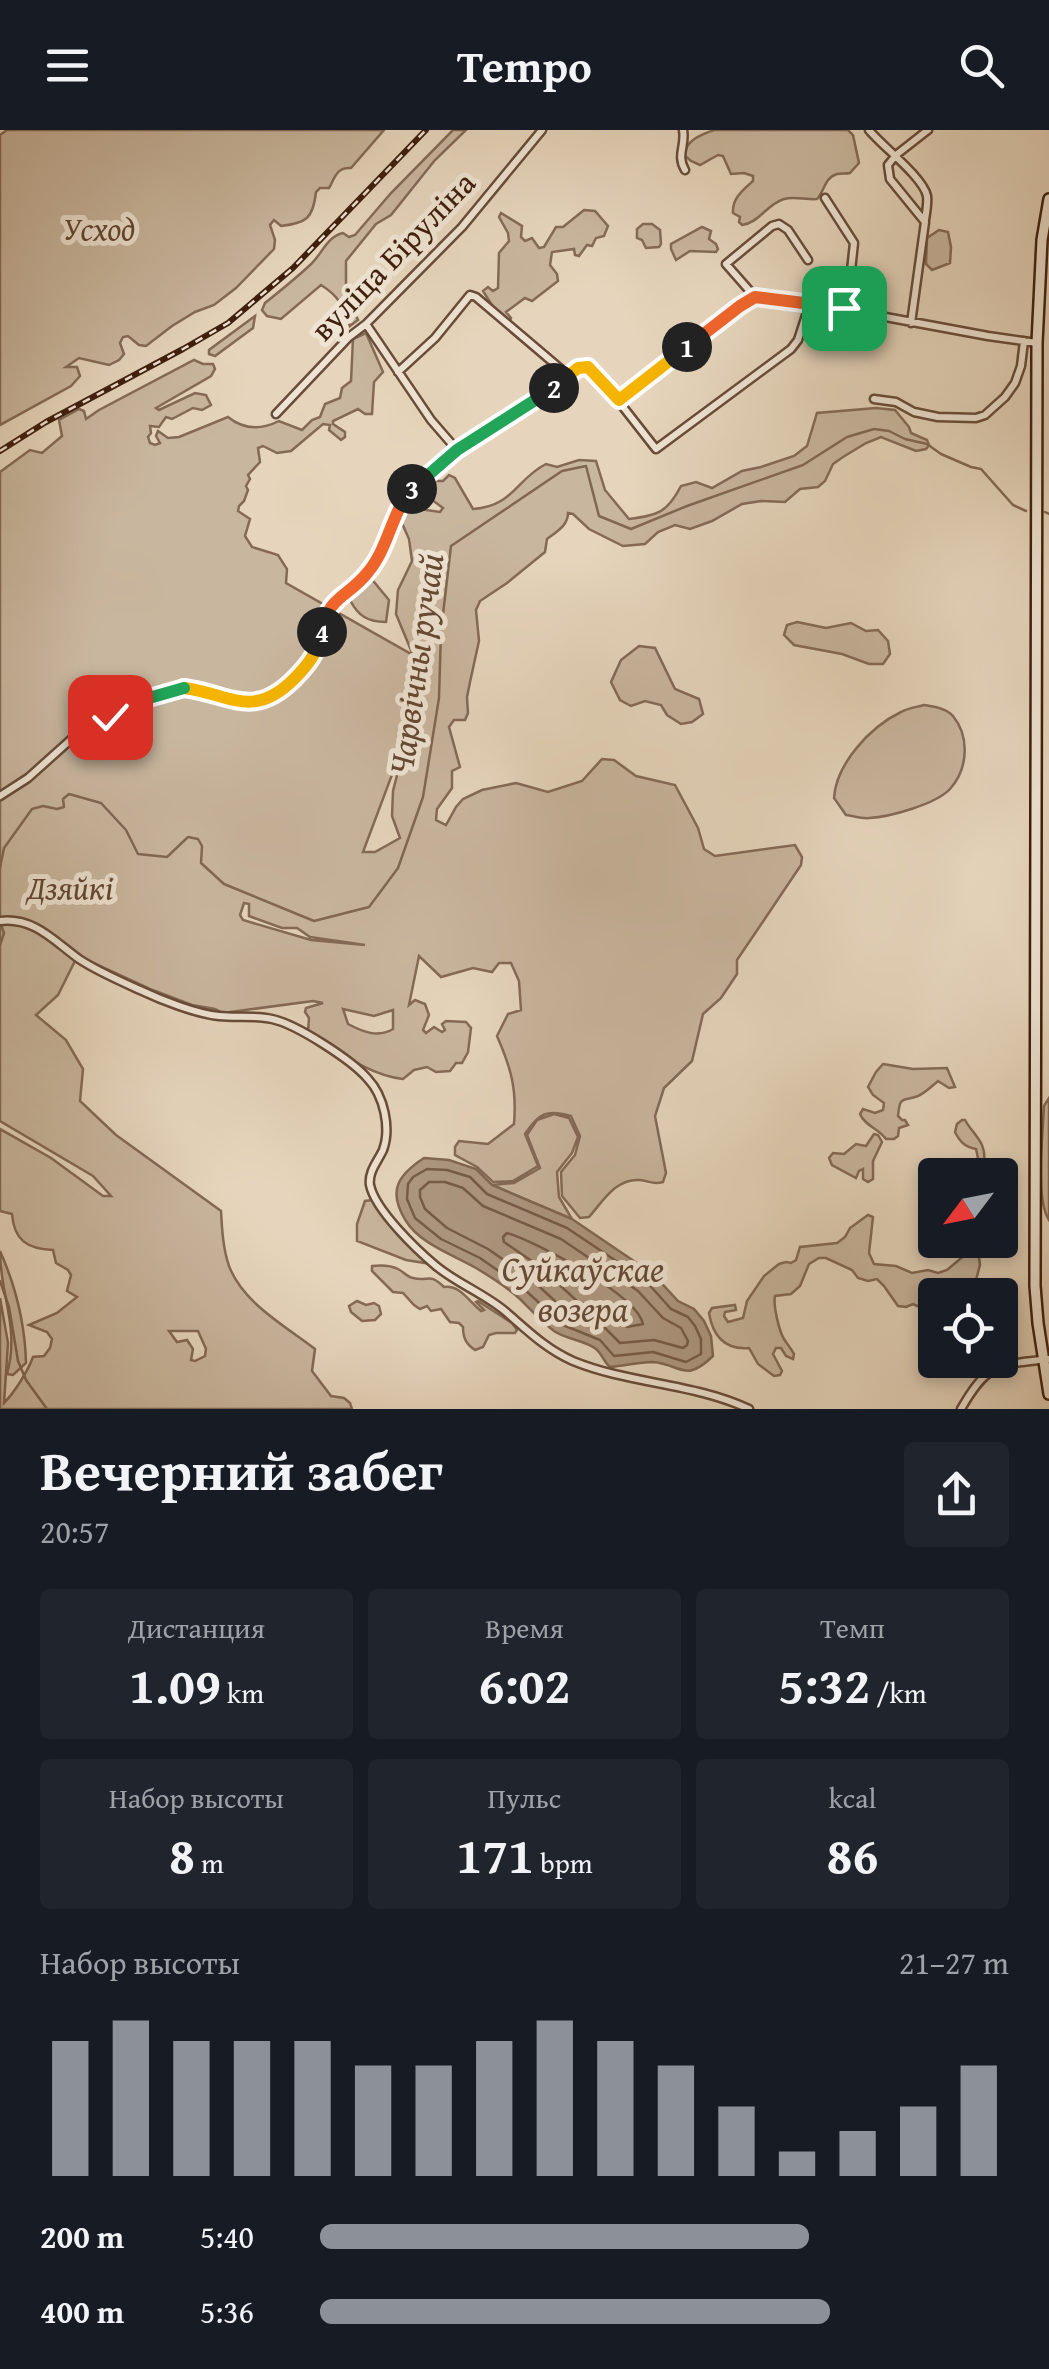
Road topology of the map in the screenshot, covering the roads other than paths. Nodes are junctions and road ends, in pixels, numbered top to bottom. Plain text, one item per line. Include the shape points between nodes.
1 (542, 130) edge
2 (683, 130) edge
3 (869, 130) edge
4 (928, 130) edge
5 (896, 155) junction
6 (685, 170) dead end
7 (825, 198) dead end
8 (1049, 199) edge
9 (925, 222) junction
10 (808, 260) dead end
11 (755, 297) junction
12 (810, 303) junction
13 (844, 308) junction
14 (911, 322) junction
15 (366, 324) junction
16 (1024, 341) junction
17 (1038, 343) junction
18 (398, 372) junction
19 (569, 376) junction
20 (874, 399) dead end
21 (619, 400) junction
22 (276, 414) dead end
23 (457, 450) junction
24 (0, 796) edge
25 (1036, 903) junction
26 (1049, 904) edge
27 (0, 921) edge
28 (1046, 1360) edge
29 (1049, 1394) edge
30 (749, 1409) edge
31 (962, 1409) edge

1 - 15 street, вуліца Біруліна via 462,227
2 - 6 street
3 - 5 street
4 - 5 street
5 - 9 street via 927,197
5 - 9 street via 888,165 890,179
7 - 13 street via 854,243
8 - 17 main road
9 - 14 street
10 - 11 street via 788,230 772,226 726,264
11 - 12 street
11 - 21 street
12 - 13 street
12 - 21 street via 791,349 656,449
13 - 14 street
14 - 16 street
15 - 18 street
15 - 22 street, вуліца Біруліна
16 - 17 street
16 - 20 street via 1015,383 985,415 938,417
17 - 25 main road
18 - 19 street via 470,296
18 - 23 street
19 - 21 street via 588,367
19 - 23 street
23 - 24 street via 401,502 369,572 328,608 311,660 283,690 251,703 188,688 135,702 86,726
25 - 26 street
25 - 28 main road via 1035,1286
27 - 30 street via 36,926 81,960 141,991 204,1013 278,1020 344,1058 382,1099 386,1137 370,1188 398,1231 438,1268 576,1362
28 - 29 main road
28 - 31 street via 986,1372

